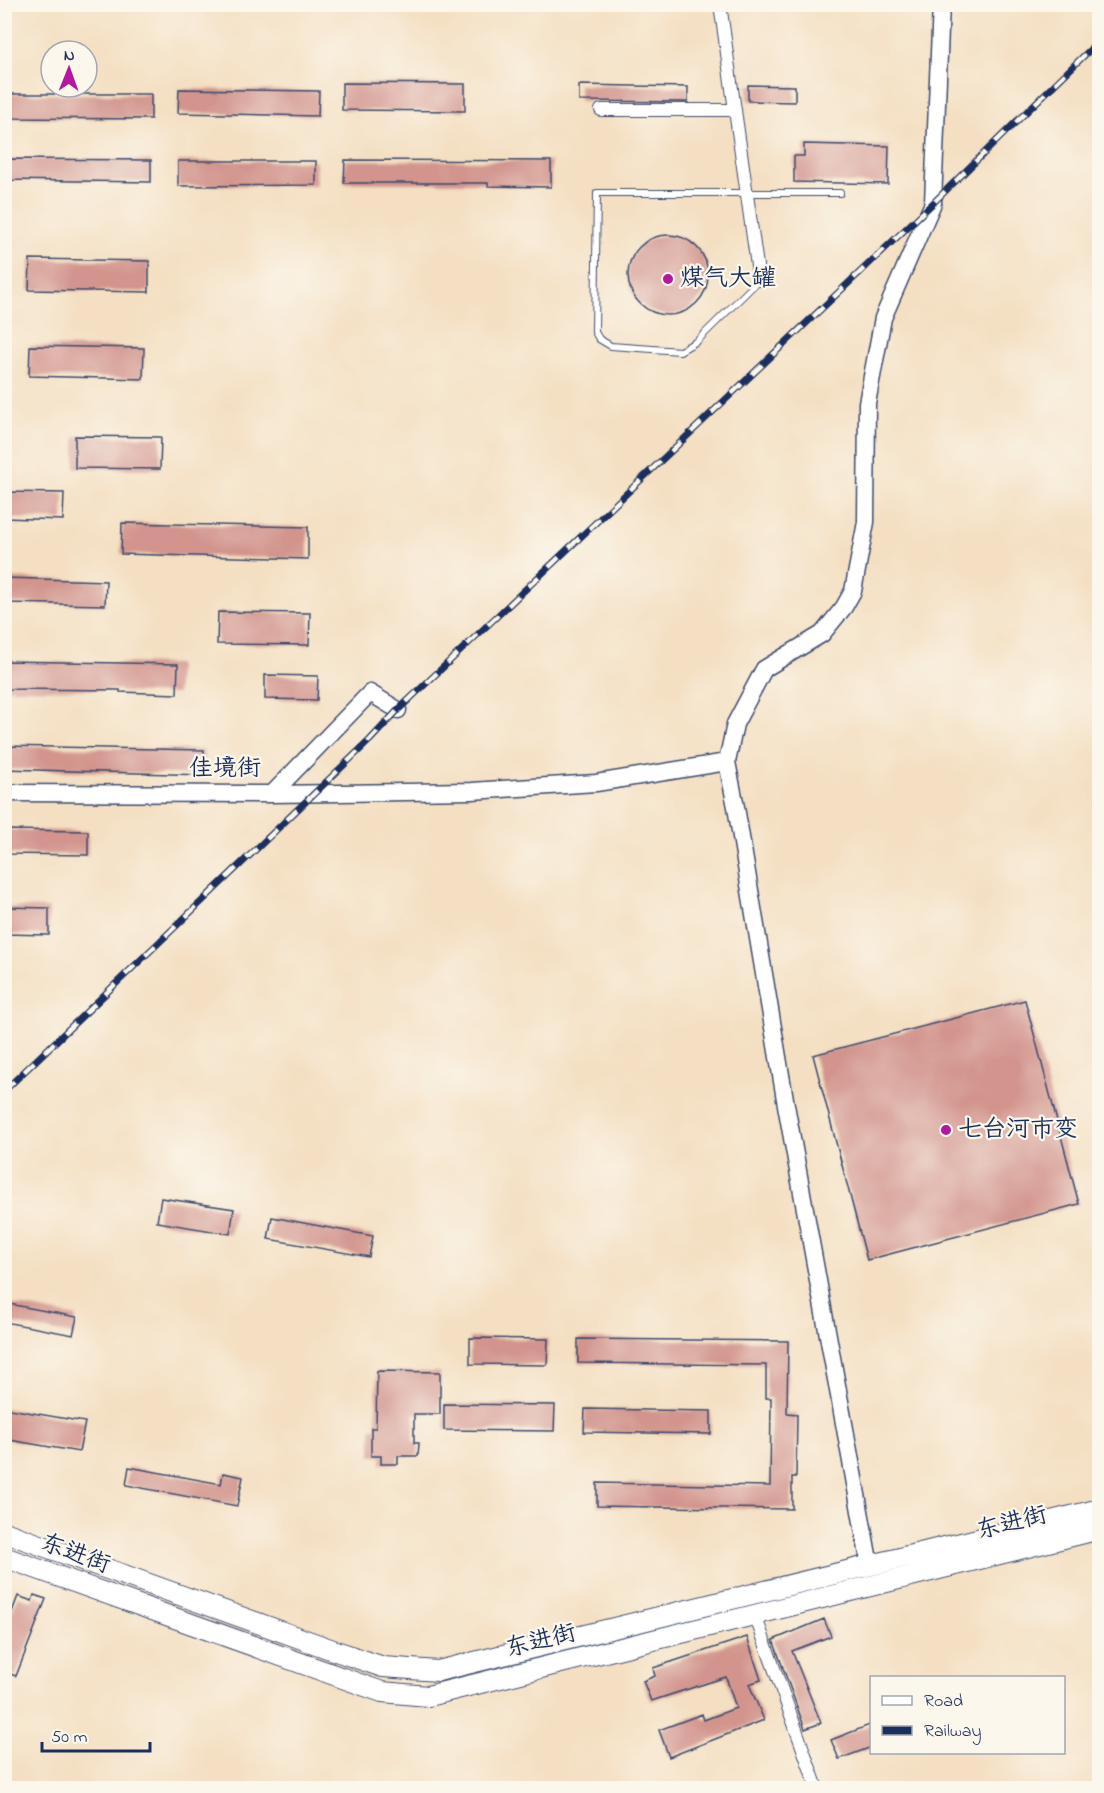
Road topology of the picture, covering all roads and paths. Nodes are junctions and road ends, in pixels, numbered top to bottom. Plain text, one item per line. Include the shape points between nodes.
1 (720, 4) edge
2 (941, 4) edge
3 (601, 110) dead end
4 (734, 110) junction
5 (840, 193) dead end
6 (746, 194) junction
7 (759, 280) joint
8 (398, 710) dead end
9 (727, 762) junction
10 (4, 793) edge
11 (272, 794) junction
12 (1100, 1509) edge
13 (1100, 1529) edge
14 (4, 1532) edge
15 (4, 1557) edge
16 (870, 1566) junction
17 (755, 1615) junction
18 (816, 1788) edge

1 - 4 street
2 - 9 main road via 933,203 883,318 867,403 866,522 852,591 822,634 764,669 735,724
3 - 4 street
4 - 6 street
5 - 6 lane
6 - 7 street
6 - 7 lane via 597,193 595,332 610,346 680,351 697,341
8 - 11 main road, 佳境街 via 370,693
9 - 11 main road via 596,783 472,791
9 - 16 main road
10 - 11 main road, 佳境街
12 - 16 main road, 东进街
13 - 17 main road, 东进街
14 - 16 main road, 东进街 via 383,1667 438,1671
15 - 17 main road, 东进街 via 382,1692 428,1696
17 - 18 street

